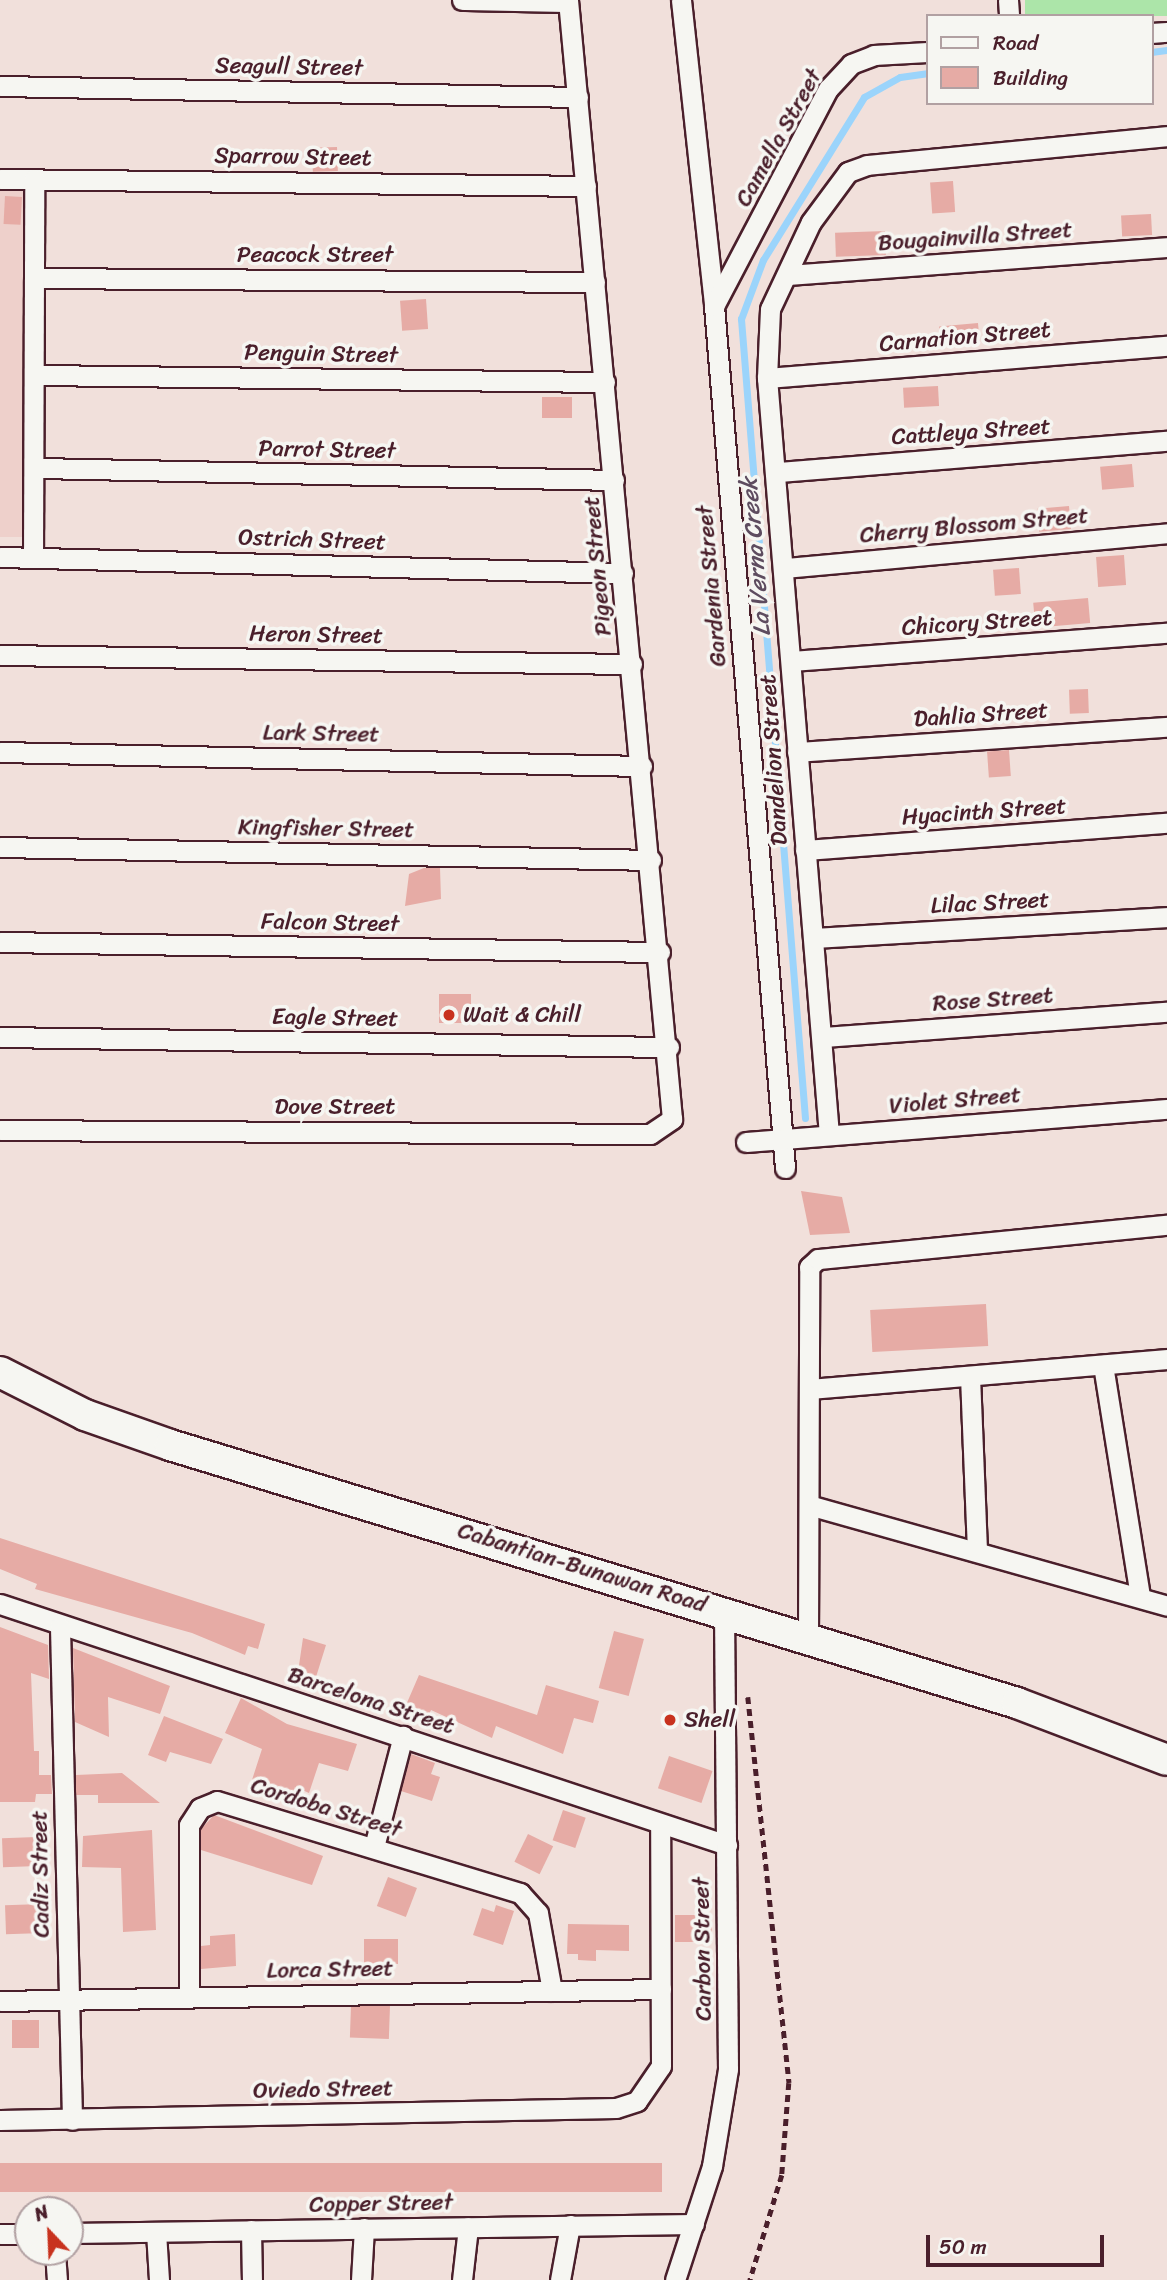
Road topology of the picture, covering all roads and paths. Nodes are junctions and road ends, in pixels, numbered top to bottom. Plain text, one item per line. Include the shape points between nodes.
1 (462, 0) edge
2 (681, 0) edge
3 (568, 1) edge
4 (926, 52) edge
5 (0, 86) edge
6 (578, 97) junction
7 (1167, 136) edge
8 (0, 179) edge
9 (34, 179) junction
10 (586, 186) junction
11 (1167, 247) edge
12 (787, 275) junction
13 (34, 278) junction
14 (596, 282) junction
15 (714, 306) junction
16 (1167, 346) edge
17 (37, 375) junction
18 (768, 378) junction
19 (605, 382) junction
20 (1167, 441) edge
21 (38, 468) junction
22 (779, 472) junction
23 (614, 480) junction
24 (1167, 533) edge
25 (0, 556) edge
26 (33, 557) junction
27 (785, 568) junction
28 (623, 573) junction
29 (1167, 634) edge
30 (0, 655) edge
31 (790, 661) junction
32 (632, 664) junction
33 (1167, 727) edge
34 (0, 752) edge
35 (797, 752) junction
36 (642, 765) junction
37 (1167, 823) edge
38 (0, 847) edge
39 (805, 850) junction
40 (651, 860) junction
41 (1167, 917) edge
42 (815, 938) junction
43 (0, 942) edge
44 (660, 952) junction
45 (1167, 1012) edge
46 (0, 1037) edge
47 (823, 1037) junction
48 (669, 1047) junction
49 (1167, 1109) edge
50 (668, 1125) joint
51 (0, 1130) edge
52 (829, 1135) junction
53 (783, 1139) junction
54 (746, 1142) dead end
55 (785, 1168) dead end
56 (1167, 1225) edge
57 (1167, 1359) edge
58 (1103, 1365) junction
59 (0, 1371) edge
60 (970, 1376) junction
61 (810, 1389) junction
62 (812, 1507) junction
63 (977, 1550) junction
64 (1140, 1595) junction
65 (0, 1604) edge
66 (1167, 1606) edge
67 (724, 1611) junction
68 (60, 1627) junction
69 (808, 1638) junction
70 (747, 1685) dead end
71 (403, 1736) junction
72 (1167, 1760) edge
73 (660, 1824) junction
74 (727, 1845) junction
75 (374, 1847) junction
76 (661, 1989) junction
77 (552, 1991) junction
78 (189, 1997) junction
79 (69, 1999) junction
80 (0, 2000) edge
81 (0, 2120) edge
82 (72, 2120) junction
83 (694, 2224) junction
84 (570, 2225) junction
85 (468, 2227) junction
86 (363, 2228) junction
87 (251, 2230) junction
88 (156, 2232) junction
89 (84, 2233) edge
90 (159, 2280) edge
91 (252, 2280) edge
92 (360, 2280) edge
93 (462, 2280) edge
94 (560, 2280) edge
95 (676, 2280) edge
96 (750, 2280) edge

1 - 3 street
2 - 15 street, Gardenia Street
3 - 6 street, Pigeon Street
4 - 15 street, Camella Street via 874,55 851,64 828,89
5 - 6 street, Seagull Street
6 - 10 street, Pigeon Street
7 - 12 street, Dandelion Street via 867,164 833,186
8 - 9 street, Sparrow Street
9 - 10 street, Sparrow Street
9 - 13 street
10 - 14 street, Pigeon Street
11 - 12 street, Bougainvilla Street
12 - 18 street, Dandelion Street via 765,335
13 - 14 street, Peacock Street
13 - 17 street
14 - 19 street, Pigeon Street
15 - 53 street, Gardenia Street
16 - 18 street, Carnation Street
17 - 19 street, Penguin Street
17 - 21 street
18 - 22 street, Dandelion Street
19 - 23 street, Pigeon Street
20 - 22 street, Cattleya Street
21 - 23 street, Parrot Street
21 - 26 street
22 - 27 street, Dandelion Street
23 - 28 street, Pigeon Street
24 - 27 street, Cherry Blossom Street
25 - 26 street, Ostrich Street
26 - 28 street, Ostrich Street
27 - 31 street, Dandelion Street
28 - 32 street, Pigeon Street
29 - 31 street, Chicory Street
30 - 32 street, Heron Street
31 - 35 street, Dandelion Street
32 - 36 street, Pigeon Street
33 - 35 street, Dahlia Street
34 - 36 street, Lark Street
35 - 39 street, Dandelion Street
36 - 40 street, Pigeon Street
37 - 39 street, Hyacinth Street
38 - 40 street, Kingfisher Street
39 - 42 street, Dandelion Street
40 - 44 street, Pigeon Street
41 - 42 street, Lilac Street
42 - 47 street, Dandelion Street
43 - 44 street, Falcon Street
44 - 48 street, Pigeon Street
45 - 47 street, Rose Street
46 - 48 street, Eagle Street
47 - 52 street, Dandelion Street
48 - 50 street, Pigeon Street via 675,1104
49 - 52 street, Violet Street
50 - 51 street, Dove Street via 650,1134
52 - 53 street, Violet Street
53 - 54 street, Violet Street
53 - 55 street, Gardenia Street
56 - 61 street via 818,1259 806,1279
57 - 58 street
58 - 60 street
58 - 64 street
59 - 67 main road, Cabantian-Bunawan Road via 85,1416 170,1445
60 - 61 street
60 - 63 street
61 - 62 street
62 - 63 street
62 - 69 street
63 - 64 street
64 - 66 street
65 - 68 street, Barcelona Street
67 - 69 main road, Cabantian-Bunawan Road
67 - 74 street, Carbon Street
68 - 71 street, Barcelona Street
68 - 79 street, Cadiz Street
69 - 72 main road, Cabantian-Bunawan Road via 1085,1724
70 - 96 path via 789,2083 782,2175
71 - 73 street, Barcelona Street
71 - 75 street
73 - 74 street, Barcelona Street
73 - 76 street
74 - 83 street, Carbon Street via 728,2069 715,2152
75 - 77 street, Cordoba Street via 520,1893 544,1932
75 - 78 street, Cordoba Street via 217,1801 200,1808 189,1825
76 - 77 street, Lorca Street
76 - 82 street, Oviedo Street via 661,2066 645,2095 616,2108
77 - 78 street, Lorca Street
78 - 79 street, Lorca Street
79 - 80 street, Lorca Street
79 - 82 street, Cadiz Street
81 - 82 street, Oviedo Street
83 - 84 street, Copper Street
83 - 95 street, Carbon Street
84 - 85 street, Copper Street
84 - 94 street
85 - 86 street, Copper Street
85 - 93 street
86 - 87 street, Copper Street
86 - 92 street
87 - 88 street, Copper Street
87 - 91 street
88 - 89 street, Copper Street
88 - 90 street

